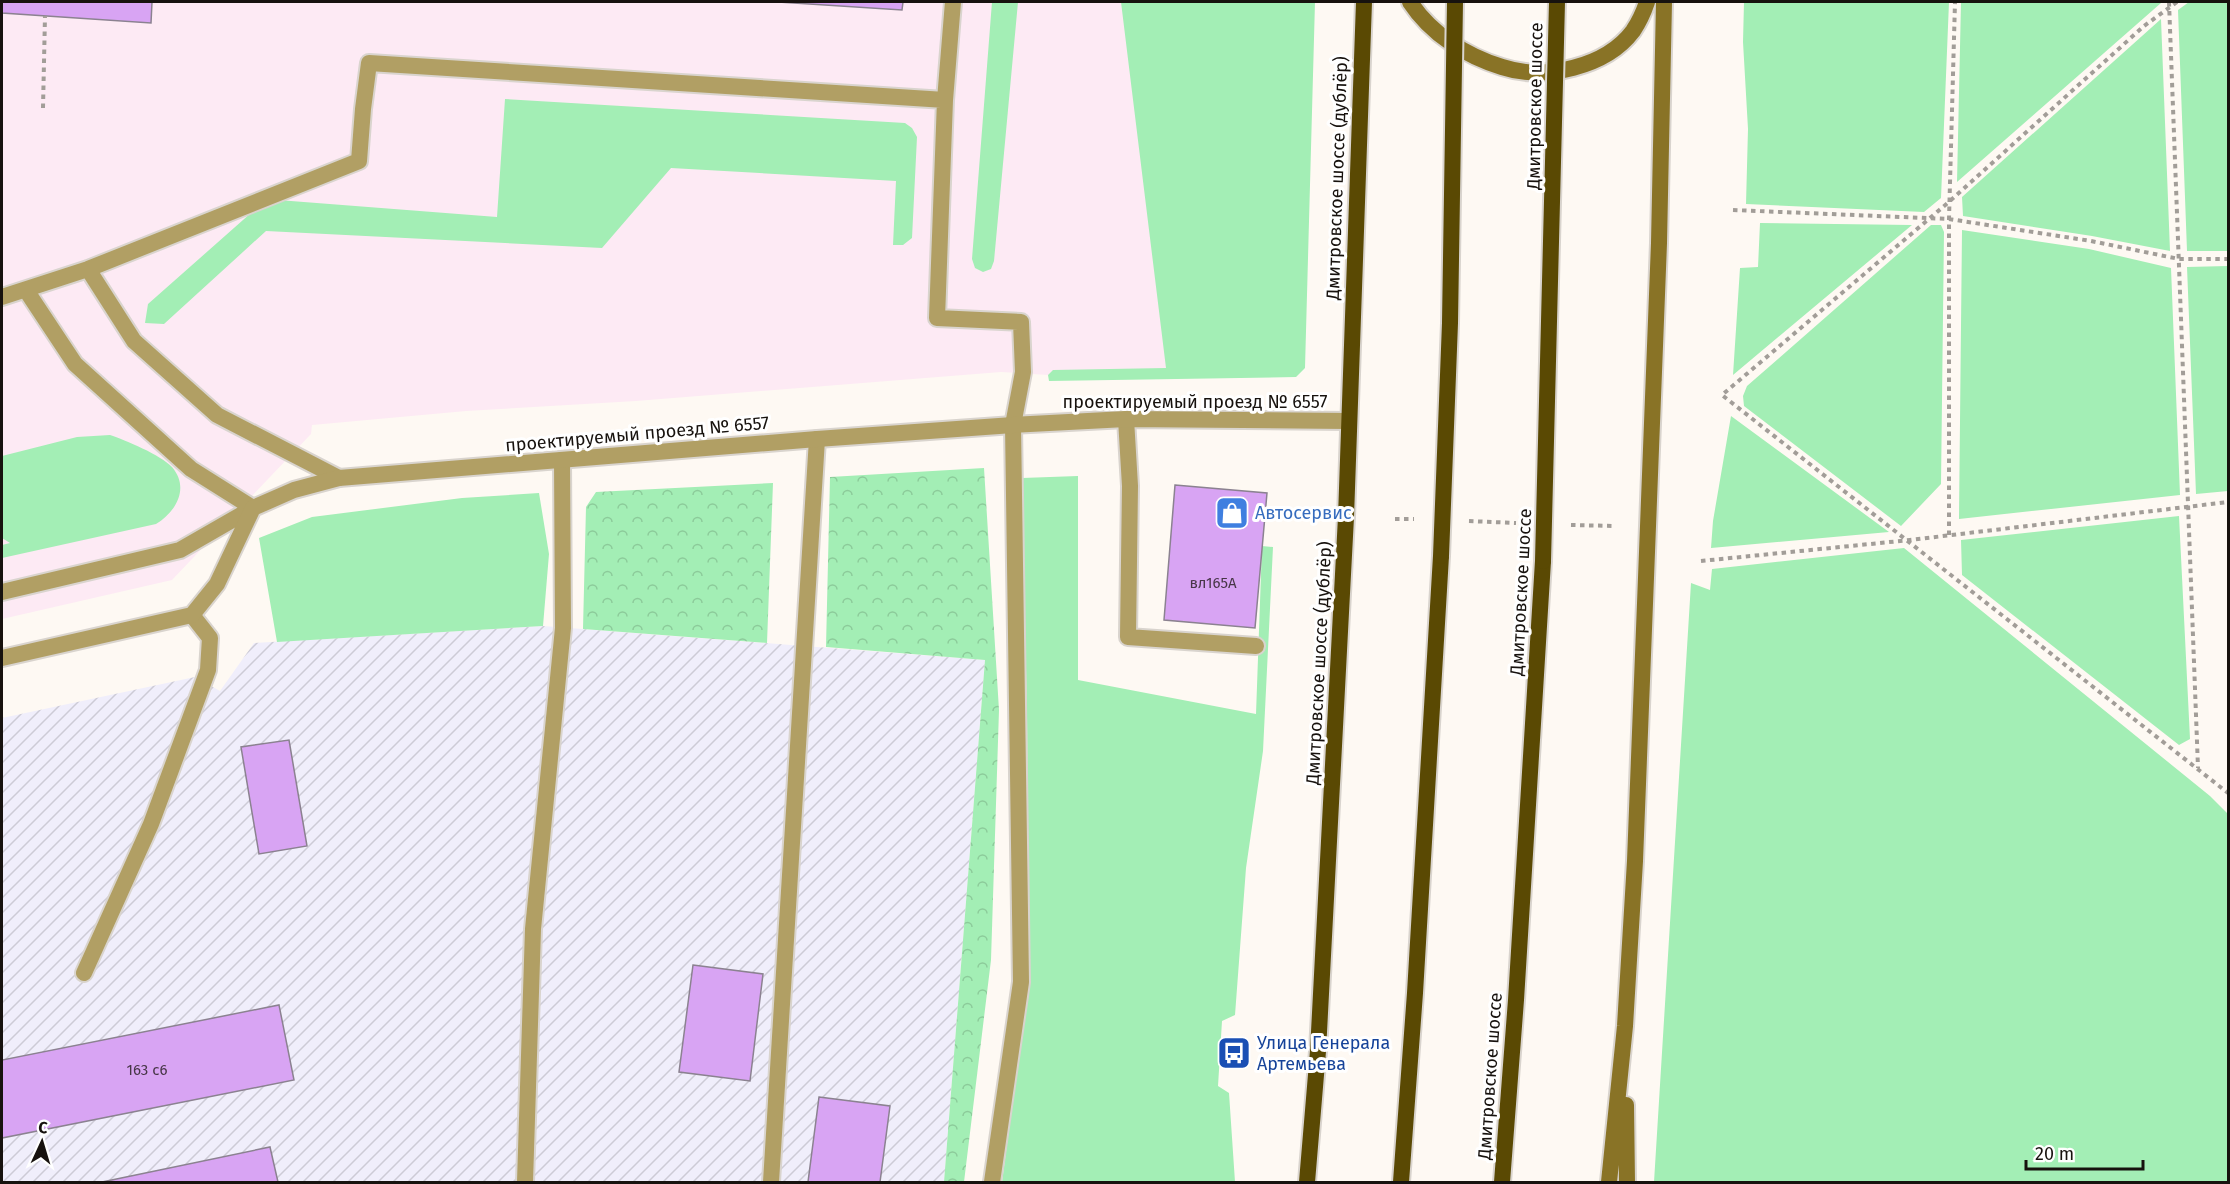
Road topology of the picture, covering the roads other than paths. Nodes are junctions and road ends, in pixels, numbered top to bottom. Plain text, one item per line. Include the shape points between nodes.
1 (953, 2) edge
2 (1364, 2) edge
3 (1410, 2) edge
4 (1455, 2) edge
5 (1557, 2) edge
6 (1647, 2) edge
7 (1664, 2) edge
8 (945, 100) junction
9 (88, 269) junction
10 (26, 290) junction
11 (2, 297) edge
12 (1126, 419) junction
13 (1348, 421) junction
14 (1013, 425) junction
15 (817, 439) junction
16 (562, 460) junction
17 (339, 478) junction
18 (253, 508) junction
19 (2, 591) edge
20 (192, 615) junction
21 (1256, 646) dead end
22 (2, 658) edge
23 (84, 973) dead end
24 (1625, 1026) junction
25 (525, 1182) edge
26 (771, 1182) edge
27 (992, 1182) edge
28 (1307, 1182) edge
29 (1401, 1182) edge
30 (1502, 1182) edge
31 (1609, 1182) edge
32 (1627, 1182) edge

1 - 8 street
2 - 13 highway, Дмитровское шоссе (дублёр)
3 - 6 main road via 1440,36 1472,55 1504,68 1534,72 1567,69 1593,61 1633,31
4 - 29 highway, bridge via 1450,323 1441,556
5 - 30 highway, Дмитровское шоссе, bridge via 1543,561
7 - 24 main road via 1646,600
8 - 9 street via 369,63 358,160
8 - 14 street via 937,318 1021,322 1023,372
9 - 10 street
9 - 17 street via 134,341 217,416
10 - 11 street
10 - 18 street via 75,364 191,470
12 - 13 street, проектируемый проезд № 6557
12 - 14 street, проектируемый проезд № 6557
12 - 21 street via 1130,486 1128,637
13 - 28 highway, Дмитровское шоссе (дублёр) via 1318,1051
14 - 15 street, проектируемый проезд № 6557
14 - 27 street via 1021,982
15 - 16 street, проектируемый проезд № 6557
15 - 26 street
16 - 17 street, проектируемый проезд № 6557
16 - 25 street via 563,628 533,929
17 - 18 street, проектируемый проезд № 6557 via 294,490
18 - 19 street, проектируемый проезд № 6557 via 180,550
18 - 20 street via 217,584
20 - 22 street
20 - 23 street via 210,638 208,670 151,824
24 - 31 main road
24 - 32 main road

